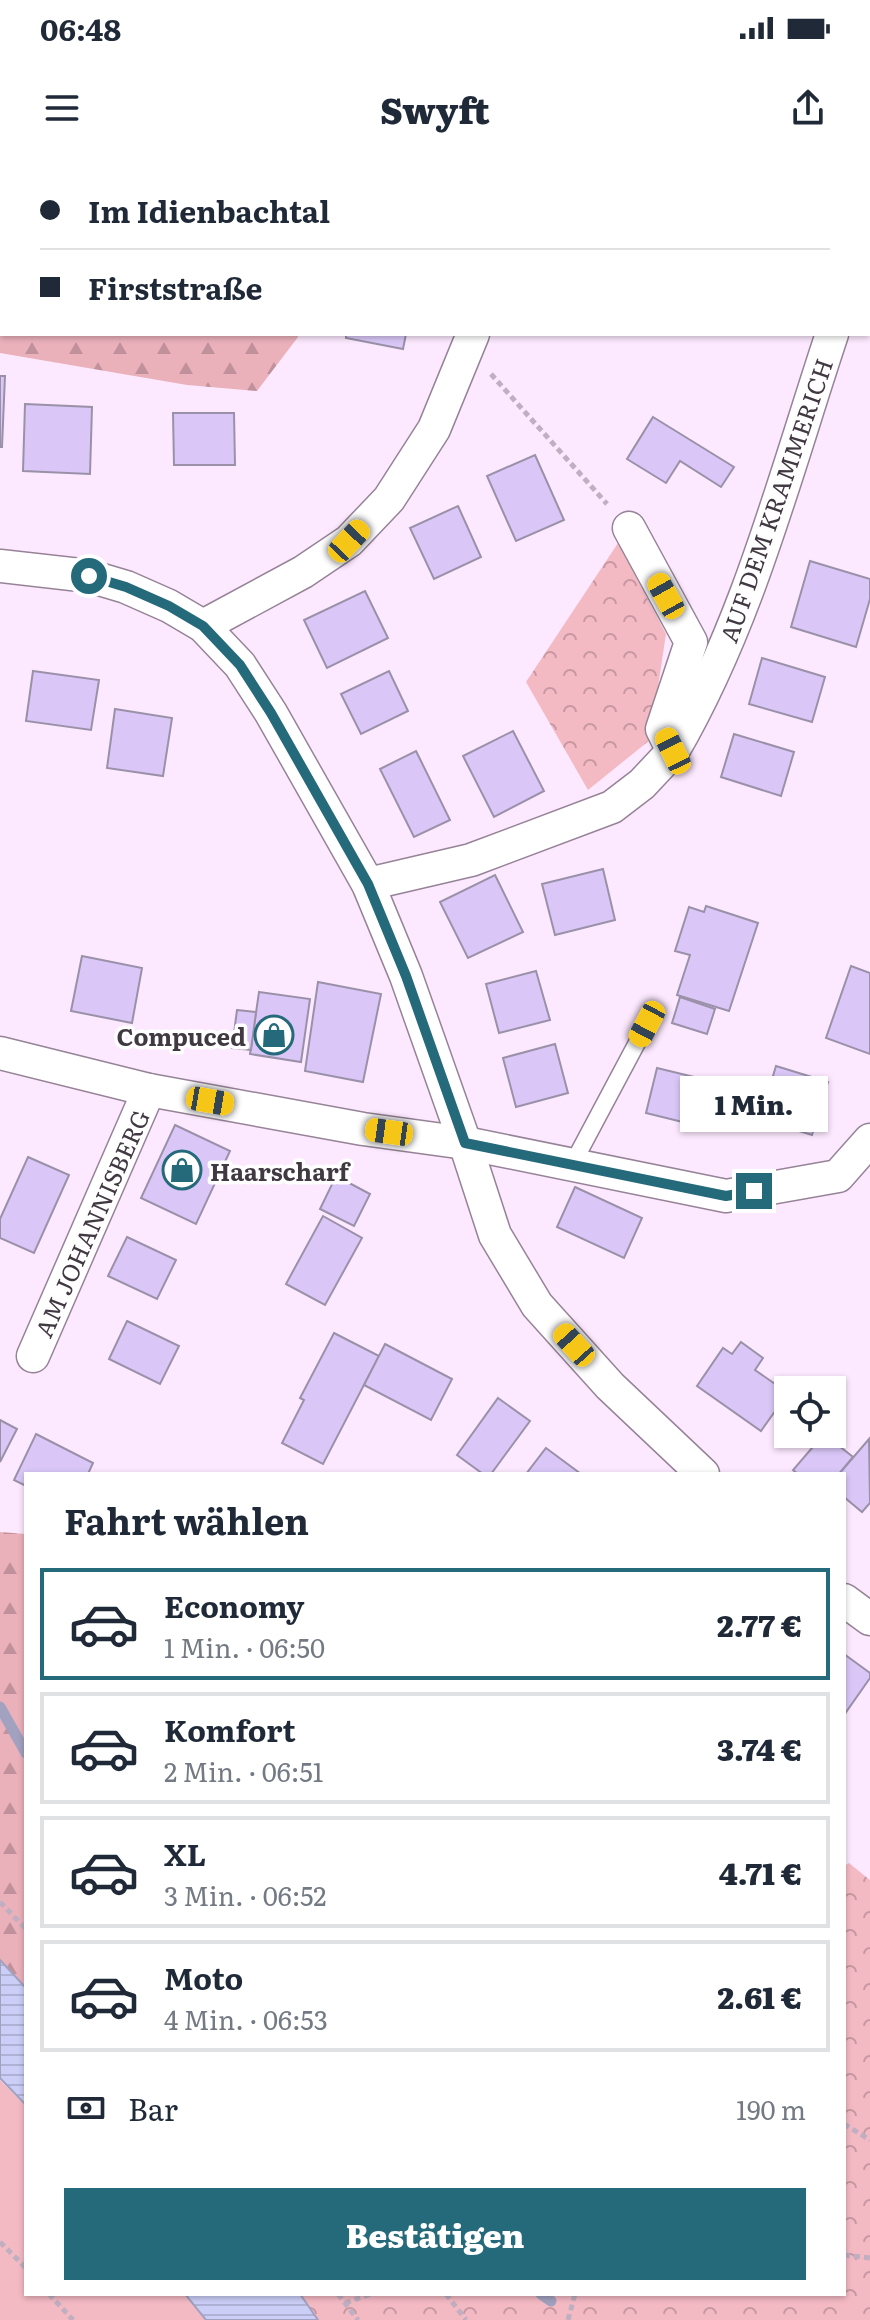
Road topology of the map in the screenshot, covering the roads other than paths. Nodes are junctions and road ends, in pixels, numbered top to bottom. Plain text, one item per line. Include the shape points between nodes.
1 (831, 336) edge
2 (470, 342) edge
3 (629, 528) road end
4 (0, 566) edge
5 (203, 626) junction
6 (673, 751) junction
7 (368, 884) junction
8 (647, 1024) dead end
9 (0, 1053) edge
10 (149, 1090) junction
11 (870, 1140) edge
12 (465, 1143) junction
13 (572, 1165) junction
14 (33, 1356) dead end
15 (701, 1472) edge
16 (846, 1601) edge
17 (870, 1619) edge

1 - 6 street, AUF DEM KRAMMERICH via 738,619
2 - 5 street via 434,429 389,499 349,541
3 - 6 street, AUF DEM KRAMMERICH via 691,642 662,729
4 - 5 street via 89,576 126,587
5 - 7 street via 240,665 271,713
6 - 7 street, AUF DEM KRAMMERICH via 612,807 471,860
7 - 12 street
8 - 13 lane
9 - 10 street, AM JOHANNISBERG
10 - 12 street, AM JOHANNISBERG
10 - 14 street, AM JOHANNISBERG
11 - 13 street, AM JOHANNISBERG via 838,1176 726,1196
12 - 13 street, AM JOHANNISBERG
12 - 15 street via 495,1235 537,1305 610,1386
16 - 17 street

